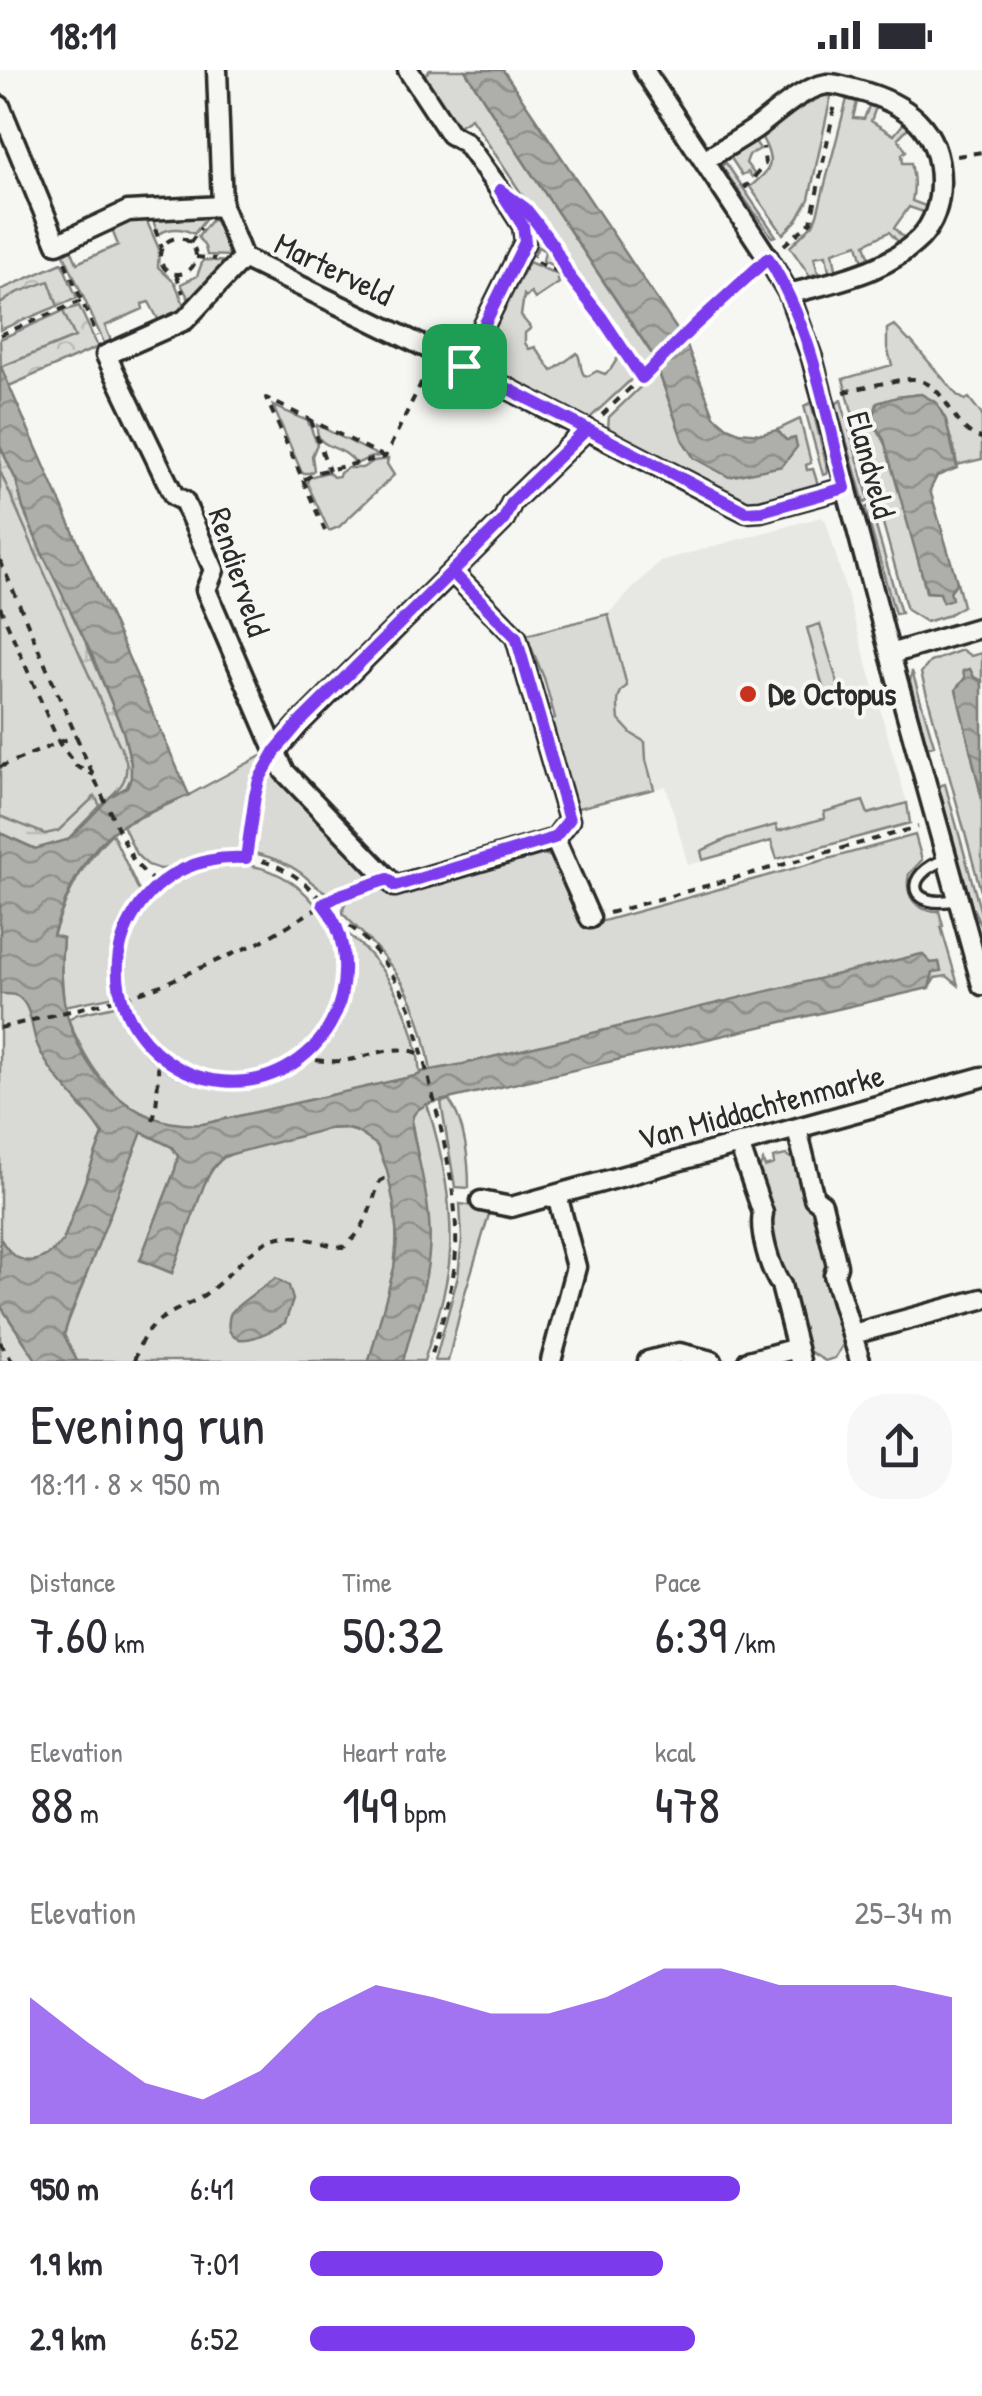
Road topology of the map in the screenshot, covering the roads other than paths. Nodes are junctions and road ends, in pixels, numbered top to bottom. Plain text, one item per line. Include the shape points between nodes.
1 (217, 70) edge
2 (408, 70) edge
3 (644, 70) edge
4 (0, 106) edge
5 (713, 155) junction
6 (222, 206) junction
7 (243, 258) junction
8 (789, 294) junction
9 (464, 366) junction
10 (587, 429) junction
11 (845, 488) junction
12 (452, 572) junction
13 (982, 627) edge
14 (890, 654) junction
15 (276, 750) junction
16 (554, 838) junction
17 (947, 858) junction
18 (958, 899) junction
19 (590, 918) road end
20 (982, 985) edge
21 (982, 1078) edge
22 (796, 1129) junction
23 (739, 1144) junction
24 (557, 1195) junction
25 (481, 1201) dead end
26 (982, 1299) edge
27 (852, 1334) junction
28 (799, 1354) edge
29 (858, 1360) edge
30 (551, 1361) edge
31 (648, 1361) edge
32 (712, 1361) edge
33 (748, 1361) edge

1 - 6 street, Marterveld
2 - 9 street via 523,226 525,242
3 - 5 street, Elandveld
4 - 6 street via 57,244 128,211
5 - 8 street, Elandveld
5 - 8 street via 805,92 829,83 879,96 911,113 928,132 940,159 940,199 923,235 878,267
6 - 7 street, Marterveld
7 - 9 street, Marterveld
7 - 15 street, Rendierveld via 186,320 106,355 214,570 206,590
8 - 11 street, Elandveld
9 - 10 street, Marterveld
10 - 11 street, Marterveld via 746,512
10 - 12 street
11 - 14 street, Elandveld
12 - 15 street
12 - 16 street via 516,637 569,820
13 - 14 street
14 - 17 street, Elandveld
15 - 16 street, Rendierveld via 284,771 395,886
16 - 19 street
17 - 18 street, Elandveld
17 - 18 lane via 921,872 917,890 927,902
18 - 20 street, Elandveld
21 - 22 street, Van Middachtenmarke
22 - 23 street, Van Middachtenmarke
22 - 27 street via 814,1198 822,1204
23 - 24 street, Van Middachtenmarke
23 - 28 street
24 - 25 street, Van Middachtenmarke via 511,1206
24 - 30 street via 576,1267
26 - 27 street
27 - 29 street
28 - 33 street
31 - 32 street via 679,1352

